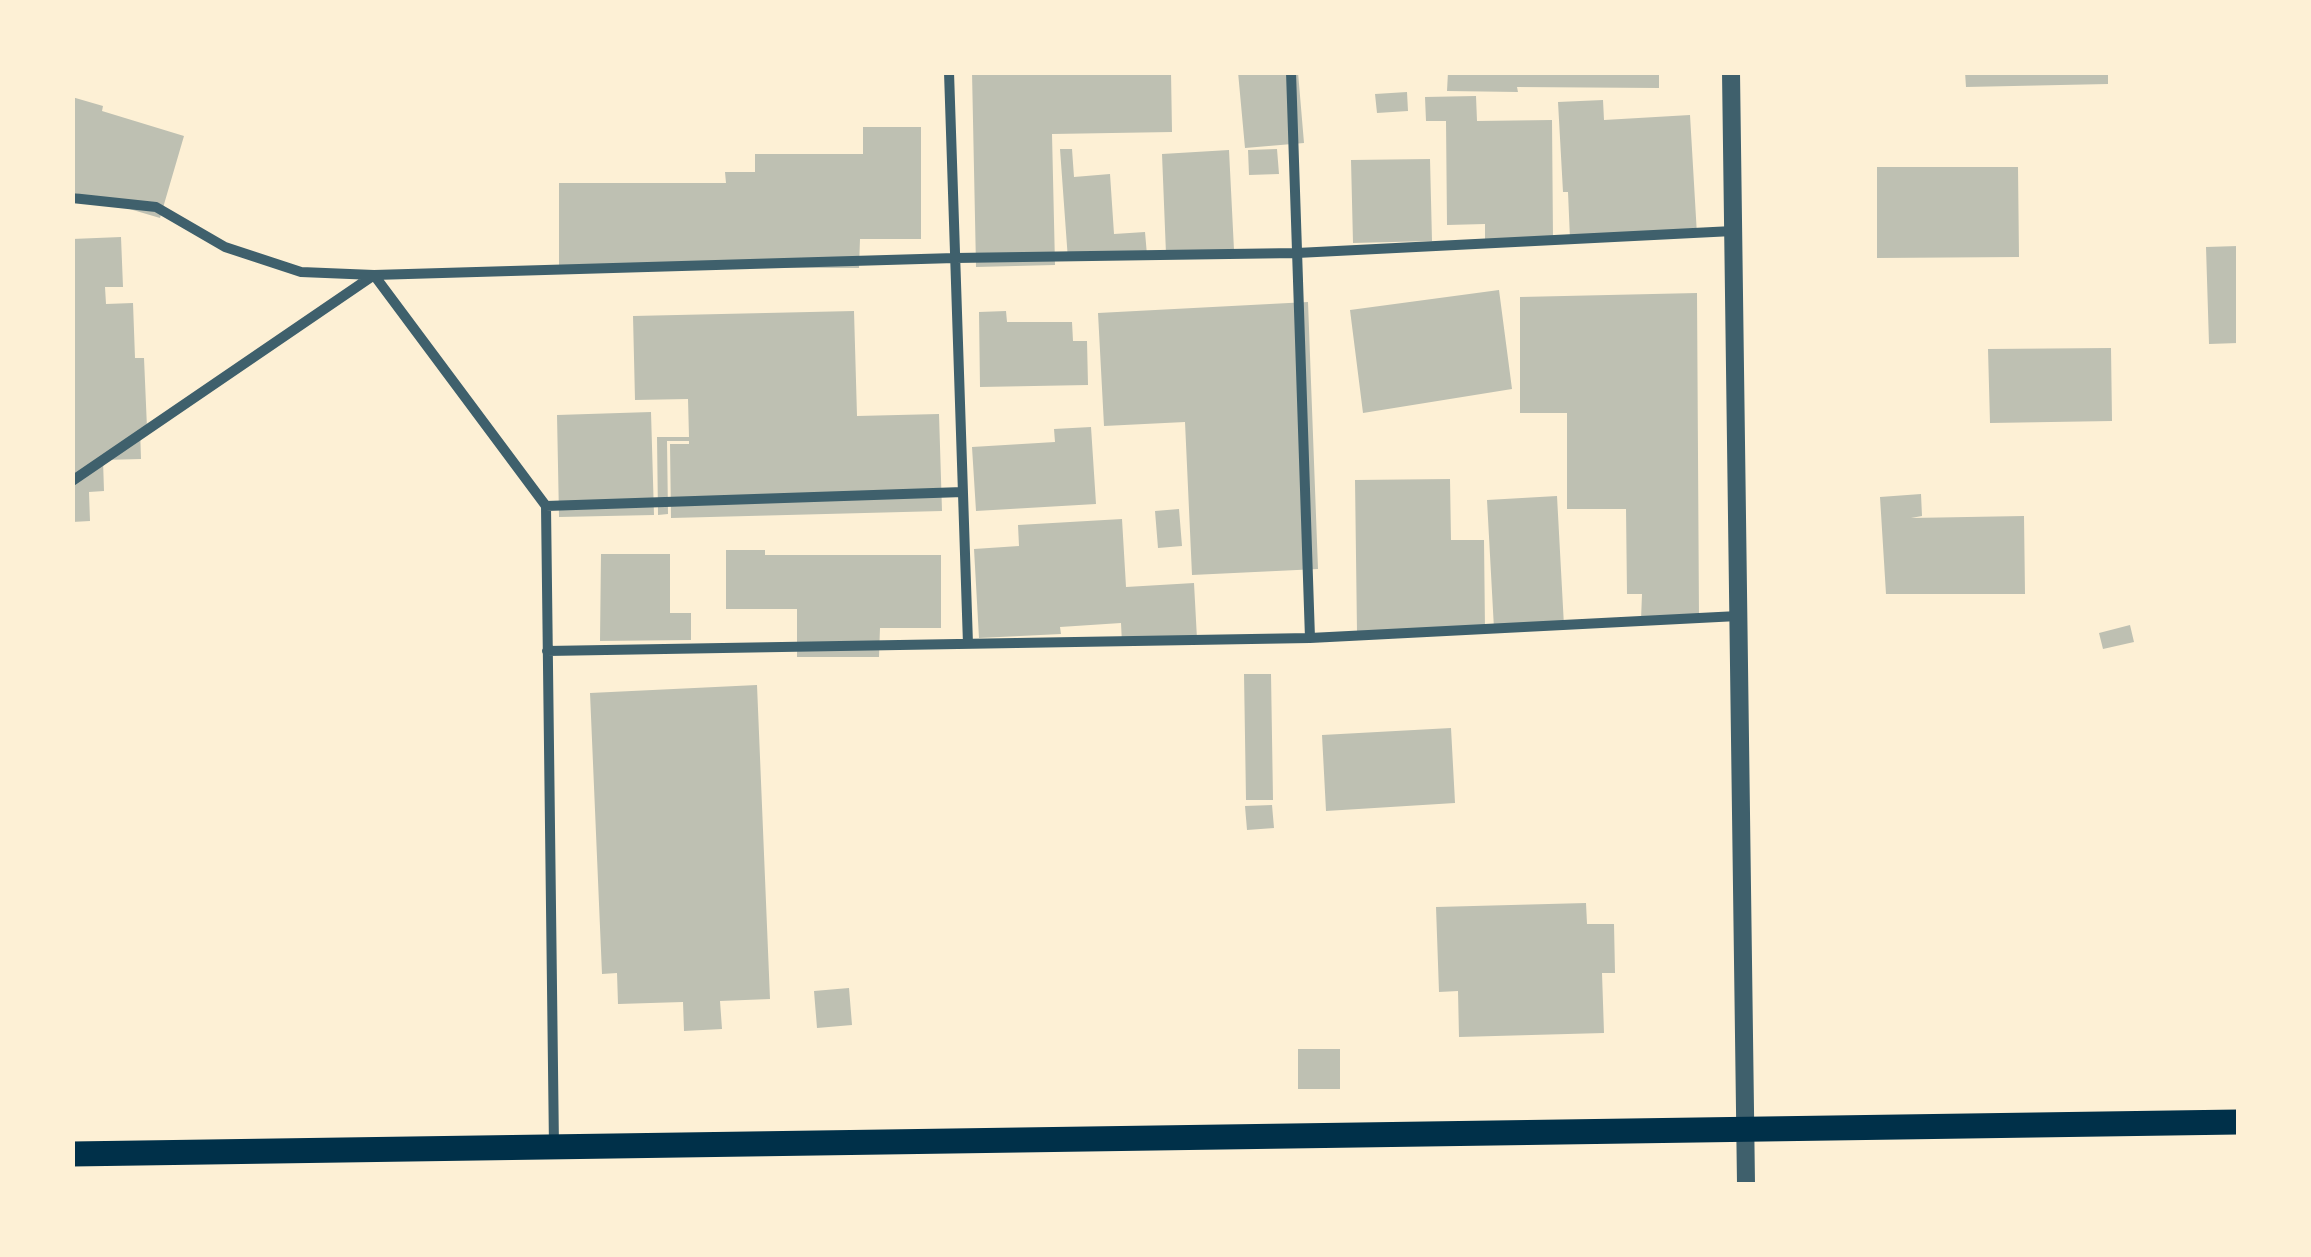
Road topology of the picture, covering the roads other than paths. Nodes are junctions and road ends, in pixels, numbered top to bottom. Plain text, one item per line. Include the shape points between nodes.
1 (949, 72) edge
2 (1291, 72) edge
3 (1731, 72) edge
4 (72, 198) edge
5 (1733, 232) junction
6 (1297, 253) junction
7 (955, 258) junction
8 (374, 275) junction
9 (72, 481) edge
10 (963, 492) junction
11 (546, 506) junction
12 (1738, 616) junction
13 (1310, 638) junction
14 (968, 644) junction
15 (548, 651) junction
16 (2238, 1122) edge
17 (1746, 1130) junction
18 (554, 1148) junction
19 (72, 1154) edge
20 (1746, 1184) edge

1 - 7 street
2 - 6 street
3 - 5 street
4 - 8 street via 156,207 224,246 302,272
5 - 6 street
5 - 12 street
6 - 7 street
6 - 13 street
7 - 8 street
7 - 10 street
8 - 9 street
8 - 11 street
10 - 11 street
10 - 14 street
11 - 15 street
12 - 13 street
12 - 17 street
13 - 14 street
14 - 15 street
15 - 18 street
16 - 17 main road
17 - 18 main road
17 - 20 street
18 - 19 main road

